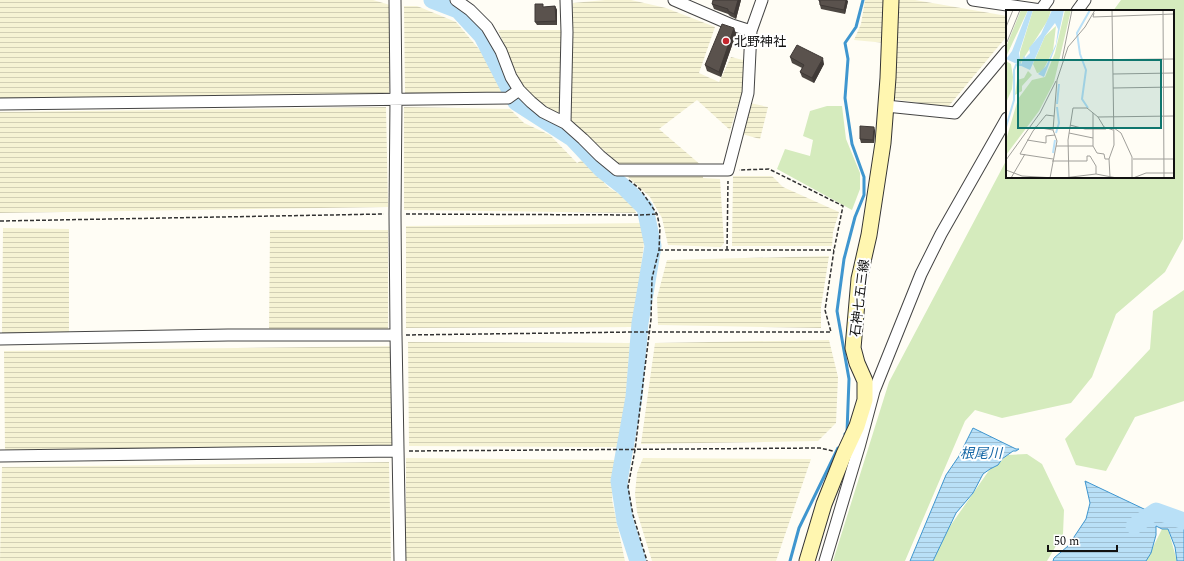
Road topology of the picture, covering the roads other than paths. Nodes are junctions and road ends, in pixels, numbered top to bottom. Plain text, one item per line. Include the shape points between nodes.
1 (456, 0) edge
2 (566, 0) edge
3 (674, 0) edge
4 (762, 0) edge
5 (891, 0) edge
6 (973, 0) edge
7 (1048, 0) edge
8 (1085, 0) edge
9 (392, 1) edge
10 (1041, 10) edge
11 (1078, 10) edge
12 (751, 31) junction
13 (1006, 52) edge
14 (515, 93) junction
15 (396, 99) junction
16 (0, 104) edge
17 (886, 106) junction
18 (1006, 120) edge
19 (565, 123) junction
20 (396, 335) junction
21 (0, 340) edge
22 (398, 451) junction
23 (0, 456) edge
24 (400, 561) edge
25 (807, 561) edge
26 (825, 561) edge

1 - 14 street via 487,27 501,51
2 - 19 street
3 - 12 street
4 - 12 street
5 - 17 main road, 石神七五三線
6 - 10 street
7 - 10 street
8 - 11 street
9 - 15 street
12 - 19 street via 748,93 728,170 617,170
13 - 17 street via 955,113
14 - 15 street
14 - 19 street
15 - 16 street
15 - 20 street
17 - 25 main road, 石神七五三線 via 869,235 859,279 853,348 865,381 865,400 857,426 824,504
18 - 26 street via 940,234 921,274 874,391
20 - 21 street via 228,335
20 - 22 street
22 - 23 street
22 - 24 street

